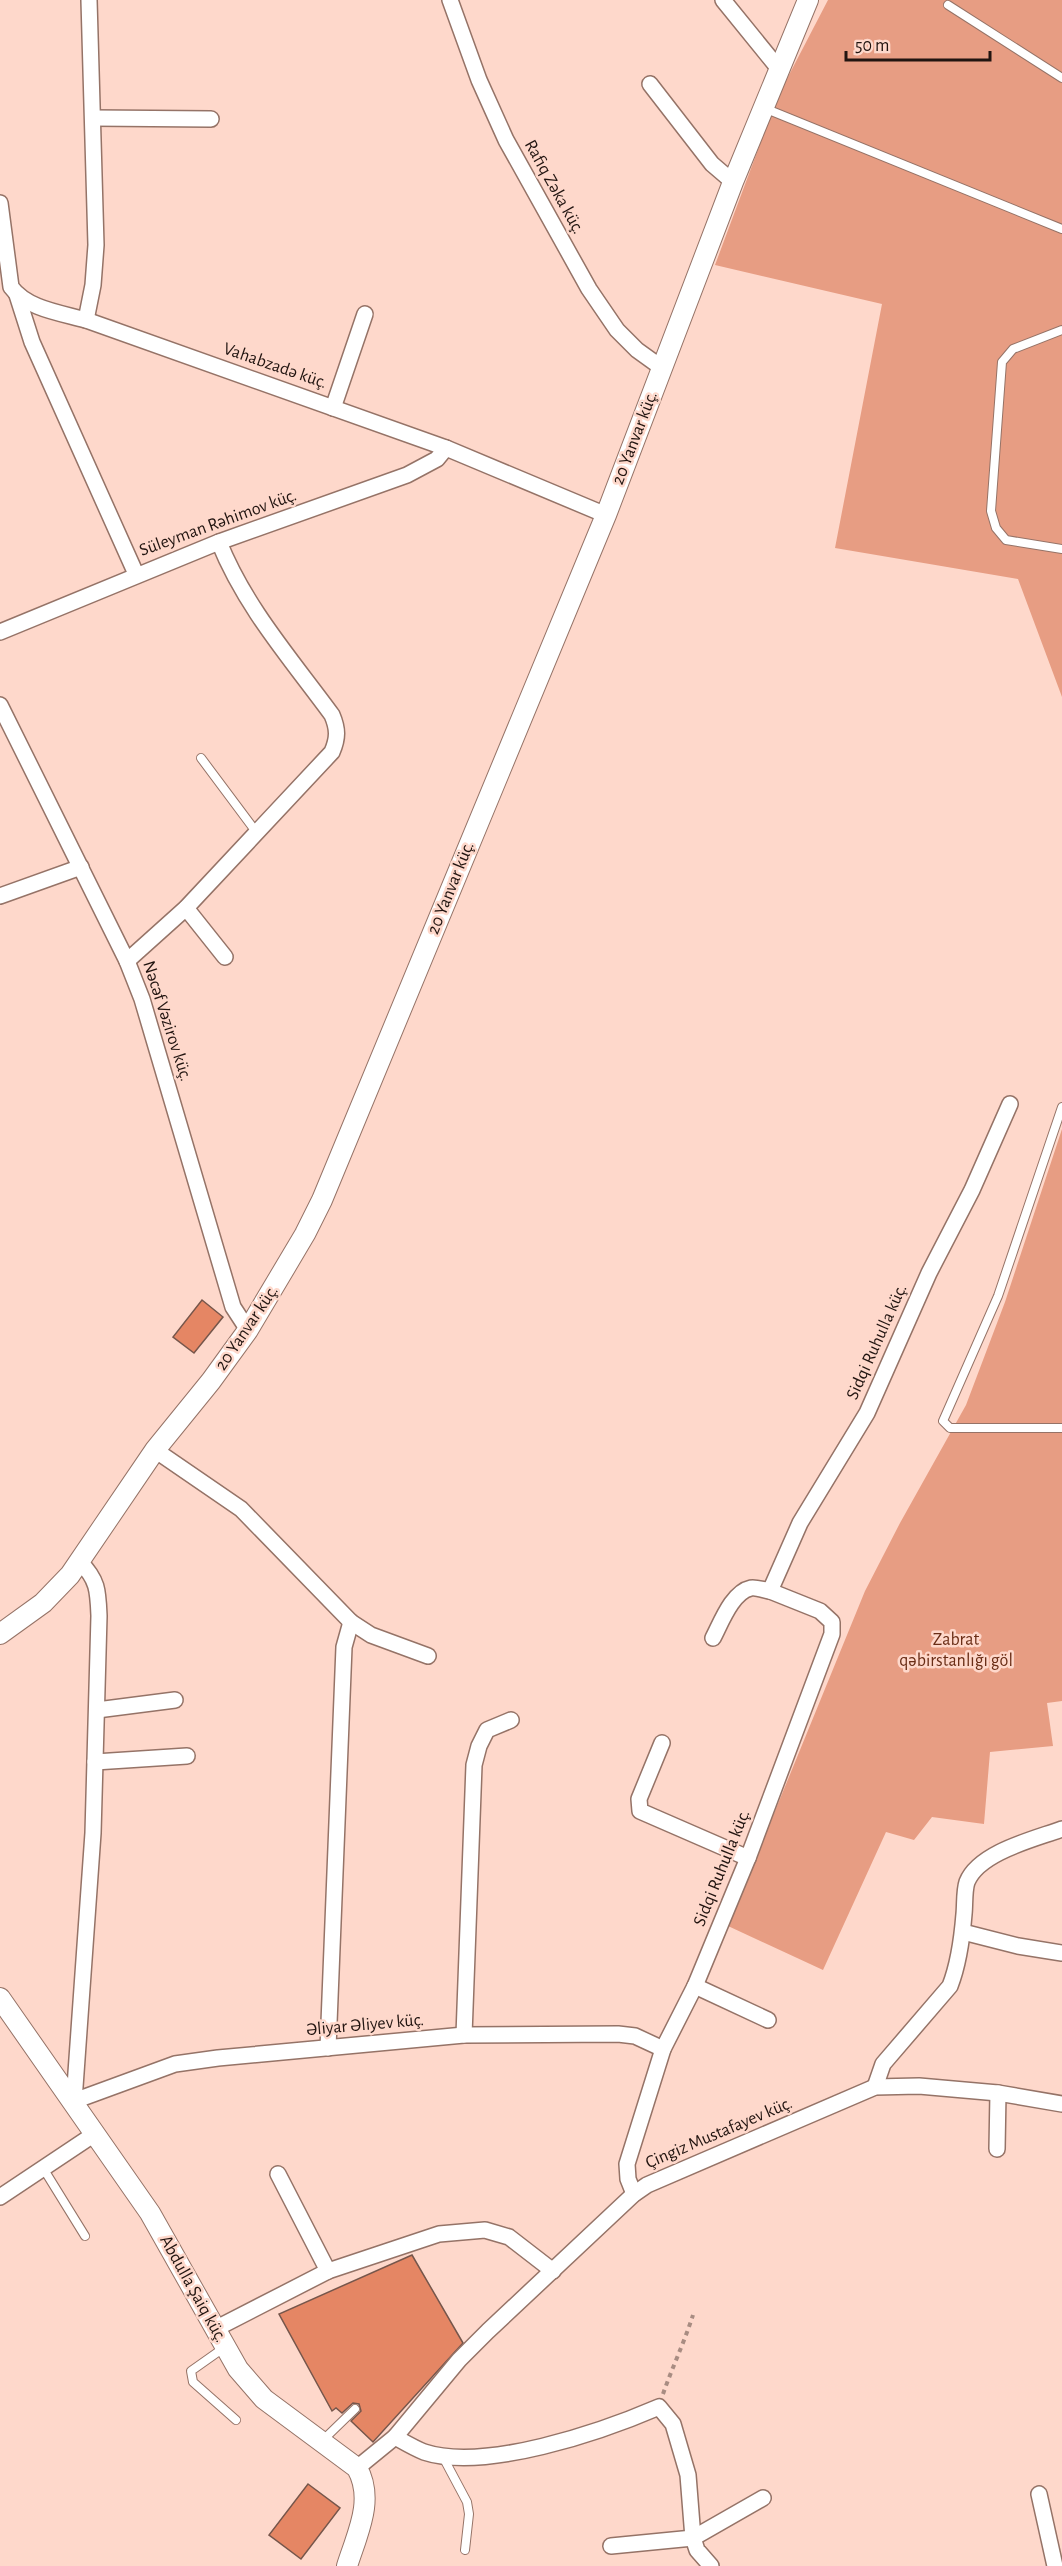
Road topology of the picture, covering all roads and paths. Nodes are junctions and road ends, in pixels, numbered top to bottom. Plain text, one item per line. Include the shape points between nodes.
1 (89, 0) edge
2 (450, 0) edge
3 (723, 0) edge
4 (808, 0) edge
5 (948, 5) dead end
6 (778, 69) junction
7 (1062, 78) edge
8 (650, 84) dead end
9 (762, 107) junction
10 (93, 118) junction
11 (211, 119) dead end
12 (733, 182) junction
13 (0, 203) edge
14 (1062, 229) edge
15 (4, 278) edge
16 (17, 295) junction
17 (365, 314) dead end
18 (86, 320) junction
19 (1062, 330) edge
20 (662, 368) junction
21 (333, 408) junction
22 (446, 448) junction
23 (606, 515) junction
24 (219, 542) junction
25 (1062, 549) edge
26 (136, 574) junction
27 (0, 632) edge
28 (0, 705) edge
29 (201, 758) dead end
30 (257, 833) junction
31 (81, 867) junction
32 (0, 896) edge
33 (186, 908) junction
34 (225, 957) dead end
35 (127, 961) junction
36 (1010, 1104) dead end
37 (1062, 1107) edge
38 (248, 1330) junction
39 (1062, 1428) edge
40 (155, 1450) junction
41 (80, 1562) junction
42 (770, 1591) junction
43 (351, 1622) junction
44 (0, 1634) edge
45 (713, 1638) dead end
46 (429, 1656) dead end
47 (175, 1700) dead end
48 (97, 1710) junction
49 (511, 1720) dead end
50 (662, 1743) dead end
51 (187, 1756) dead end
52 (95, 1762) junction
53 (1062, 1830) edge
54 (748, 1858) junction
55 (963, 1932) junction
56 (1062, 1953) edge
57 (695, 1986) junction
58 (0, 1998) edge
59 (768, 2019) dead end
60 (464, 2035) junction
61 (328, 2048) junction
62 (663, 2049) junction
63 (875, 2087) junction
64 (998, 2093) junction
65 (74, 2101) junction
66 (1062, 2104) edge
67 (96, 2133) junction
68 (998, 2150) dead end
69 (43, 2168) junction
70 (278, 2174) dead end
71 (634, 2194) junction
72 (0, 2197) edge
73 (85, 2236) dead end
74 (328, 2271) junction
75 (553, 2271) junction
76 (693, 2315) dead end
77 (215, 2330) junction
78 (225, 2347) junction
79 (659, 2407) junction
80 (355, 2409) dead end
81 (236, 2420) dead end
82 (395, 2437) junction
83 (321, 2442) junction
84 (442, 2455) junction
85 (357, 2468) junction
86 (1039, 2493) dead end
87 (763, 2498) dead end
88 (693, 2538) junction
89 (611, 2546) dead end
90 (465, 2550) dead end
91 (347, 2566) edge
92 (711, 2566) edge
93 (1055, 2566) edge

1 - 10 street
2 - 20 street, Rafiq Zəka küç. via 506,140 589,289 617,330
3 - 6 street
4 - 6 street, 20 Yanvar küç.
5 - 7 lane
6 - 9 street, 20 Yanvar küç.
8 - 12 street via 712,164
9 - 12 street, 20 Yanvar küç.
9 - 14 lane
10 - 11 street
10 - 18 street via 96,245
12 - 20 street, 20 Yanvar küç.
13 - 15 street
15 - 16 street
16 - 18 street, Vahabzadə küç.
16 - 26 street via 32,342
17 - 21 street
18 - 21 street, Vahabzadə küç.
19 - 25 lane via 1013,349 1002,362 991,511 996,528 1006,540
20 - 23 street, 20 Yanvar küç.
21 - 22 street, Vahabzadə küç.
22 - 23 street, Vahabzadə küç.
22 - 24 street, Süleyman Rəhimov küç. via 424,468
23 - 38 street, 20 Yanvar küç. via 322,1200
24 - 26 street, Süleyman Rəhimov küç.
24 - 30 street via 249,604 338,728 332,752
26 - 27 street, Süleyman Rəhimov küç.
28 - 31 street, Nəcəf Vəzirov küç.
29 - 30 lane
30 - 33 street
31 - 32 street
31 - 35 street, Nəcəf Vəzirov küç.
33 - 34 street
33 - 35 street
35 - 38 street, Nəcəf Vəzirov küç. via 142,999 233,1307
36 - 42 street, Sidqi Ruhulla küç. via 867,1413 800,1523
37 - 39 lane via 998,1296 944,1421 950,1428
38 - 40 street, 20 Yanvar küç.
40 - 41 street, 20 Yanvar küç.
40 - 43 street via 241,1509
41 - 44 street, 20 Yanvar küç. via 43,1604
41 - 48 street via 93,1575 97,1588
42 - 45 street, Sidqi Ruhulla küç. via 752,1588 742,1592
42 - 54 street, Sidqi Ruhulla küç. via 820,1611 832,1622 832,1634
43 - 46 street via 371,1635
43 - 61 street via 344,1647
47 - 48 street
48 - 52 street
49 - 60 street via 487,1730 474,1765
50 - 54 street via 639,1799 640,1811
51 - 52 street
52 - 65 street
53 - 55 street via 1005,1849 979,1867 967,1882
54 - 57 street, Sidqi Ruhulla küç.
55 - 56 street
55 - 63 street via 950,1986 883,2064
57 - 59 street
57 - 62 street, Sidqi Ruhulla küç.
58 - 65 street, Abdulla Şaiq küç.
60 - 61 street, Əliyar Əliyev küç.
60 - 62 street, Əliyar Əliyev küç. via 618,2034 635,2036
61 - 65 street, Əliyar Əliyev küç. via 175,2064
62 - 71 street, Sidqi Ruhulla küç. via 627,2164
63 - 64 street, Çingiz Mustafayev küç. via 919,2086
63 - 71 street, Çingiz Mustafayev küç. via 704,2158
64 - 66 street, Çingiz Mustafayev küç.
64 - 68 street
65 - 67 street, Abdulla Şaiq küç.
67 - 69 street
67 - 77 street, Abdulla Şaiq küç. via 150,2213
69 - 72 street
69 - 73 lane
70 - 74 street
71 - 75 street, Çingiz Mustafayev küç.
74 - 75 street via 439,2234 485,2230 508,2237
74 - 77 street
75 - 82 street, Çingiz Mustafayev küç. via 459,2360
76 - 79 path
77 - 78 street, Abdulla Şaiq küç.
78 - 81 lane via 190,2371 190,2376
78 - 83 street, Abdulla Şaiq küç. via 264,2399
79 - 84 street via 627,2421 528,2451
79 - 88 street via 674,2424 688,2475
80 - 83 lane
82 - 84 street via 424,2452
82 - 85 street, Çingiz Mustafayev küç.
83 - 85 street, Abdulla Şaiq küç.
84 - 90 lane via 467,2502
85 - 91 street via 363,2478 365,2499
86 - 93 street
87 - 88 street
88 - 89 street
88 - 92 street via 697,2550

